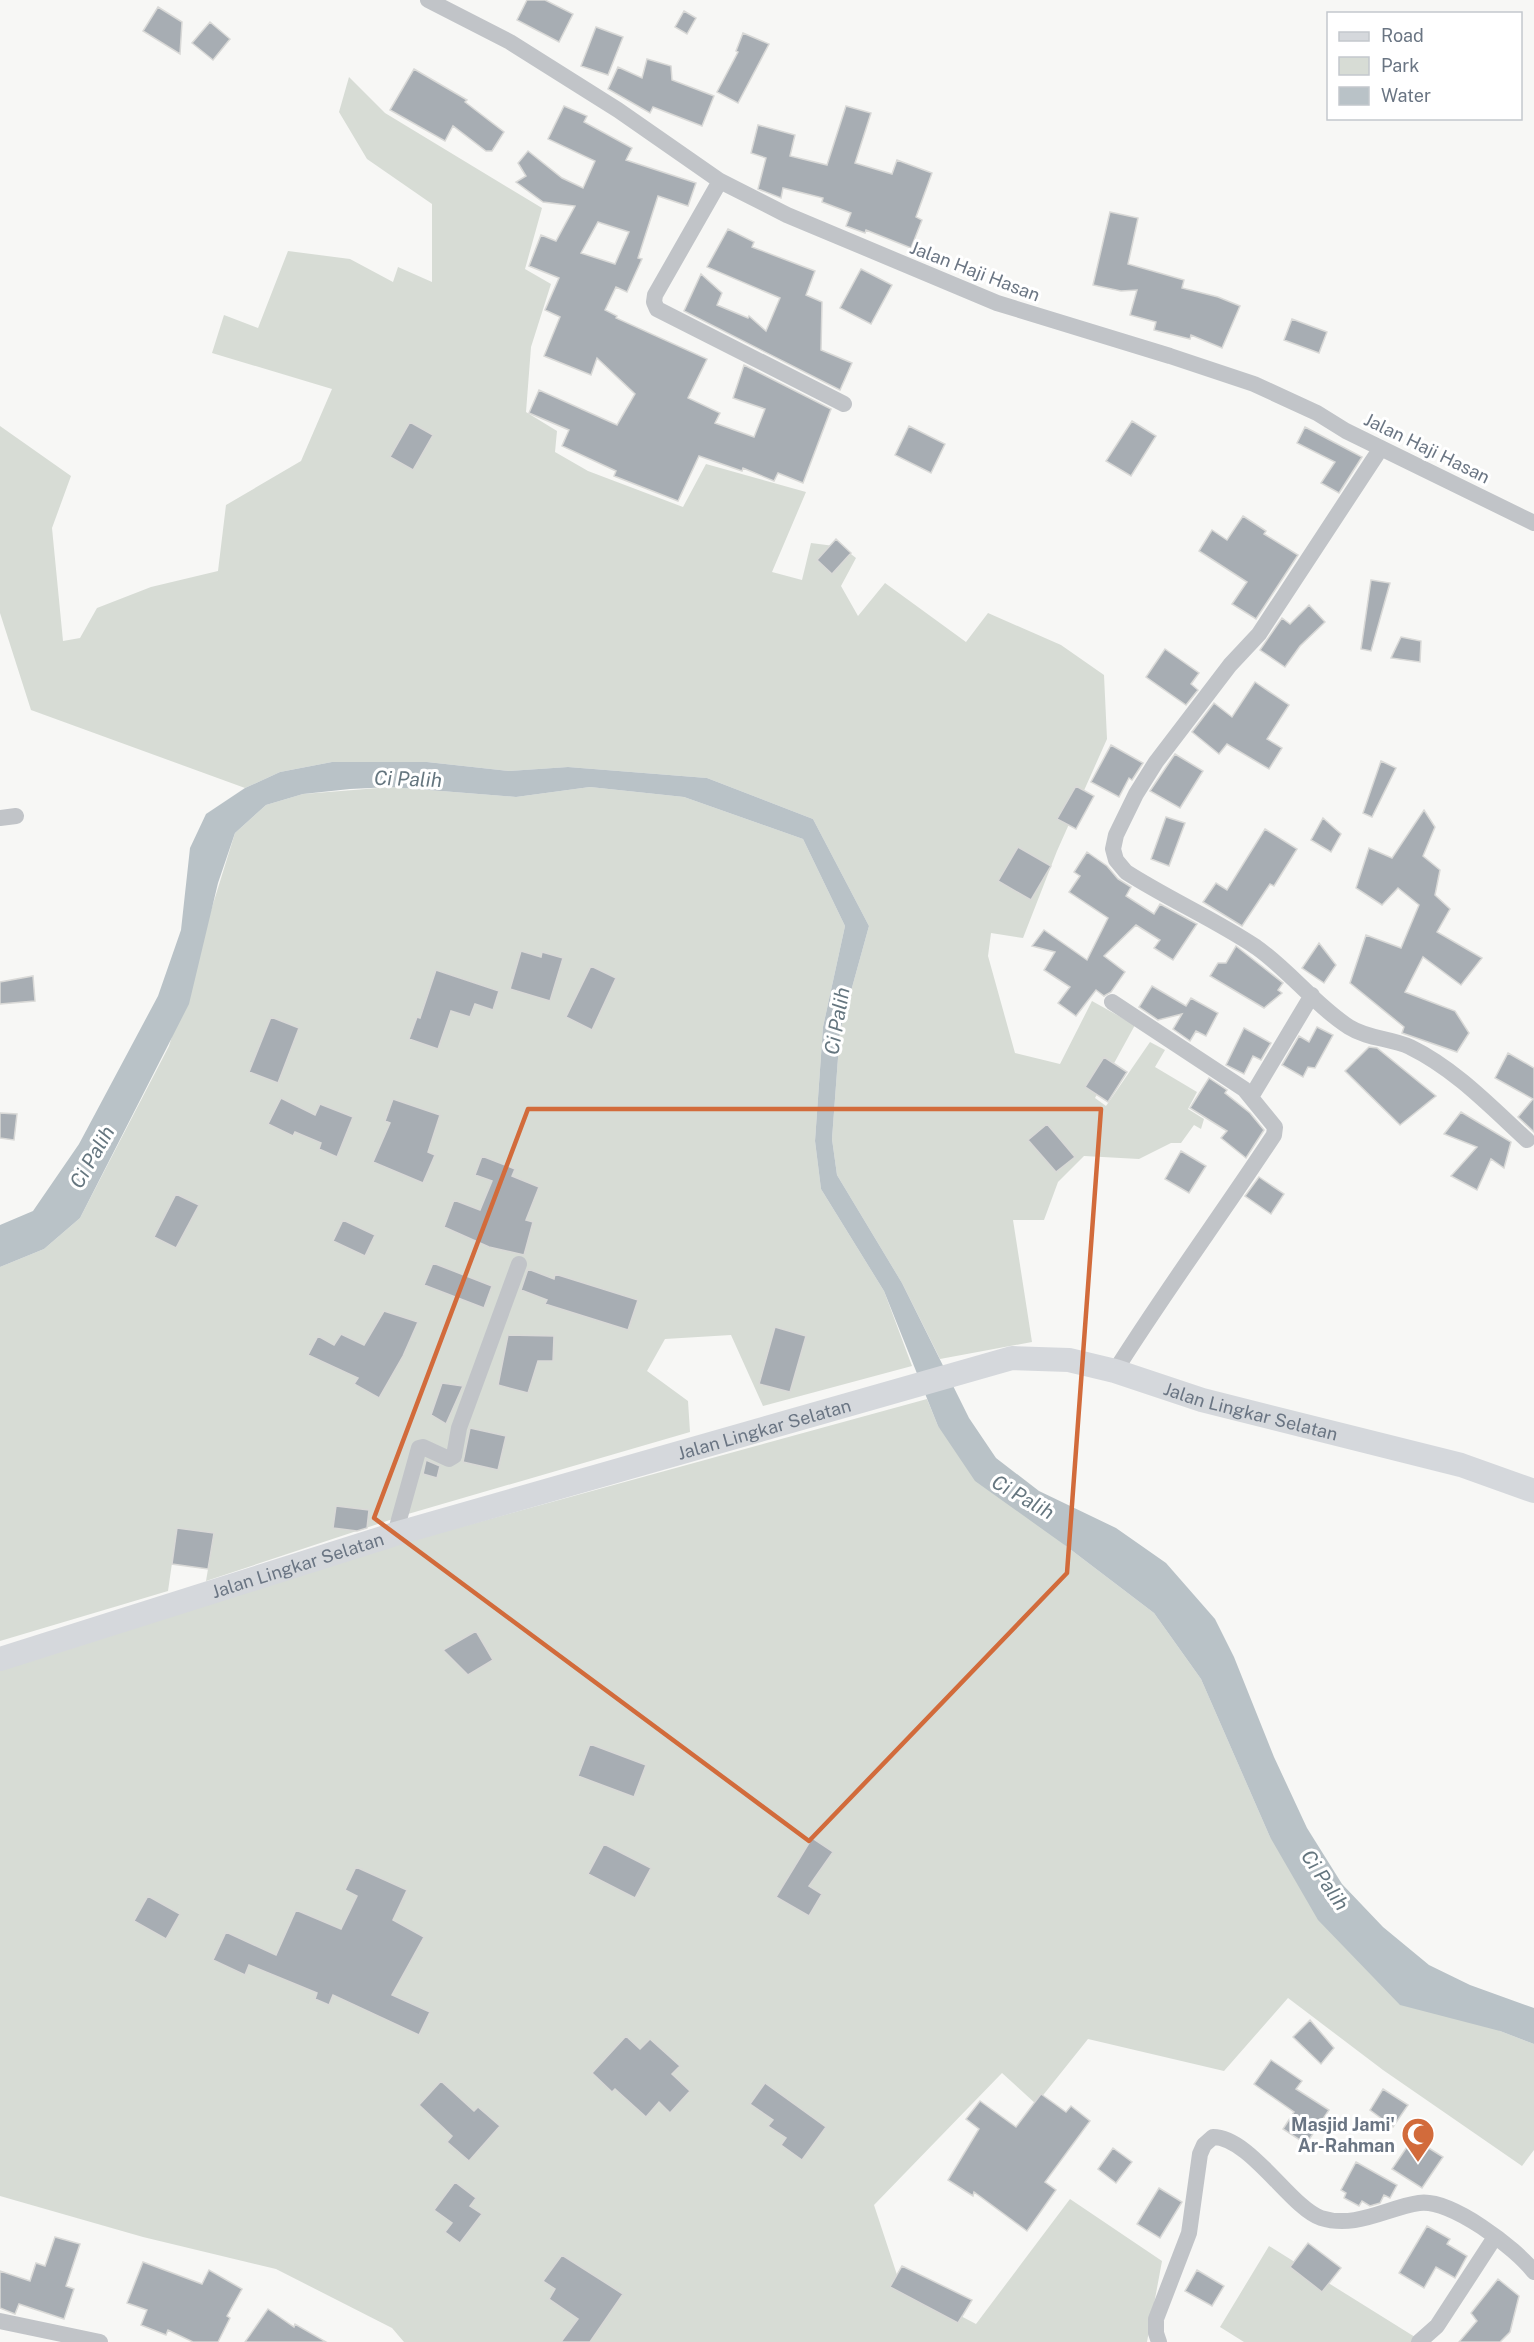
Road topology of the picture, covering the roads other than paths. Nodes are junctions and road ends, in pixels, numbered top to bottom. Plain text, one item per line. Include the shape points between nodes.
1 (428, 0) edge
2 (720, 181) junction
3 (844, 404) dead end
4 (1381, 448) junction
5 (1534, 523) edge
6 (1312, 995) junction
7 (1112, 1002) dead end
8 (1251, 1097) junction
9 (1527, 1140) dead end
10 (519, 1264) dead end
11 (1115, 1371) junction
12 (1534, 1491) edge
13 (395, 1534) junction
14 (0, 1659) edge
15 (1495, 2236) junction
16 (1534, 2272) edge
17 (0, 2321) edge
18 (100, 2342) edge
19 (1159, 2342) edge
20 (1419, 2342) edge

1 - 2 street, Jalan Haji Hasan via 510,42
2 - 3 street via 655,295 657,309
2 - 4 street, Jalan Haji Hasan via 787,215 997,303 1254,384 1317,412
4 - 5 street, Jalan Haji Hasan
4 - 6 street via 1259,634 1230,665 1156,762 1136,794 1113,849 1126,872 1255,946
6 - 8 street
6 - 9 street via 1352,1029 1408,1046 1439,1063
7 - 8 street
8 - 11 street via 1274,1123 1274,1135
10 - 13 street via 459,1428 454,1456 448,1459 419,1448
11 - 12 street, Jalan Lingkar Selatan via 1202,1400 1461,1465
11 - 13 street, Jalan Lingkar Selatan via 1069,1360 1012,1358
13 - 14 street, Jalan Lingkar Selatan
15 - 16 street
15 - 19 street via 1431,2203 1405,2206 1365,2219 1333,2221 1319,2217 1308,2211 1274,2175 1230,2142 1213,2137 1200,2154 1189,2233 1156,2319
15 - 20 street via 1437,2326
17 - 18 street

